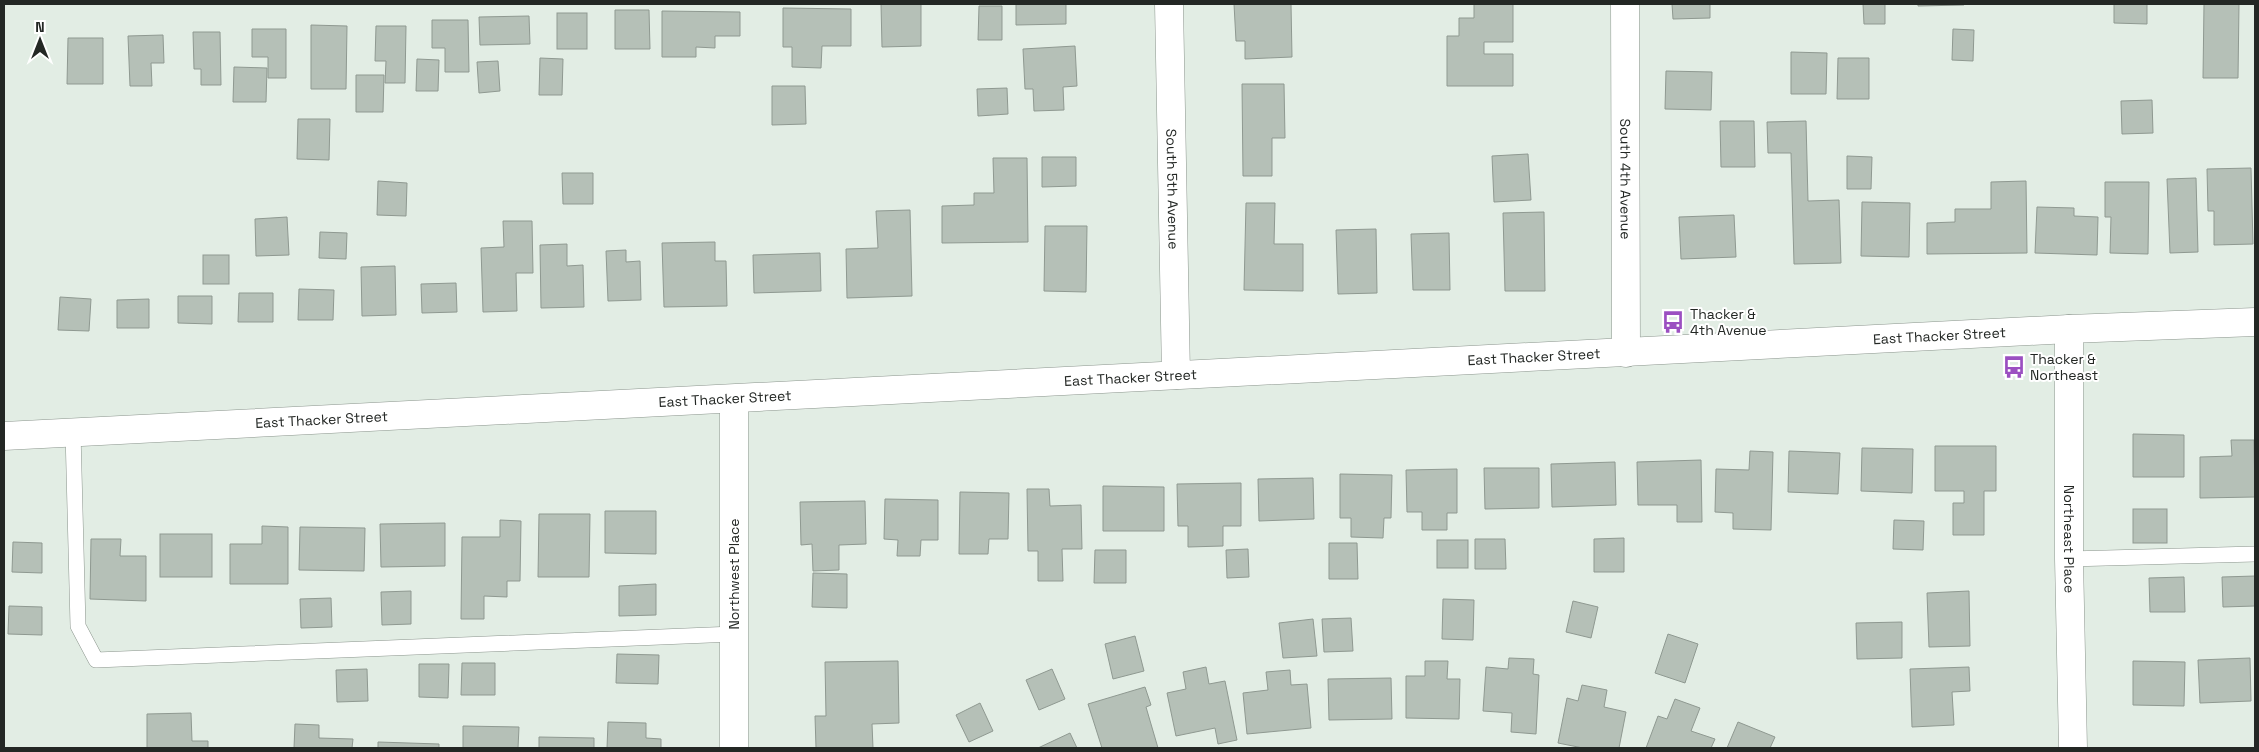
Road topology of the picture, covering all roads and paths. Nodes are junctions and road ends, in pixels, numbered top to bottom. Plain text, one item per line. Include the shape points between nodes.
1 (1170, 4) edge
2 (1625, 4) edge
3 (2255, 322) edge
4 (2069, 329) junction
5 (1626, 354) junction
6 (1176, 375) junction
7 (734, 399) junction
8 (73, 432) junction
9 (4, 436) edge
10 (2255, 554) edge
11 (2069, 559) junction
12 (734, 634) junction
13 (734, 748) edge
14 (2073, 748) edge

1 - 6 street, South 5th Avenue
2 - 5 street, South 4th Avenue
3 - 4 street, East Thacker Street
4 - 5 street, East Thacker Street
4 - 11 street, Northeast Place
5 - 6 street, East Thacker Street
6 - 7 street, East Thacker Street
7 - 8 street, East Thacker Street
7 - 12 street, Northwest Place
8 - 9 street, East Thacker Street
8 - 12 lane via 78,626 96,660
10 - 11 lane
11 - 14 street, Northeast Place
12 - 13 street, Northwest Place

